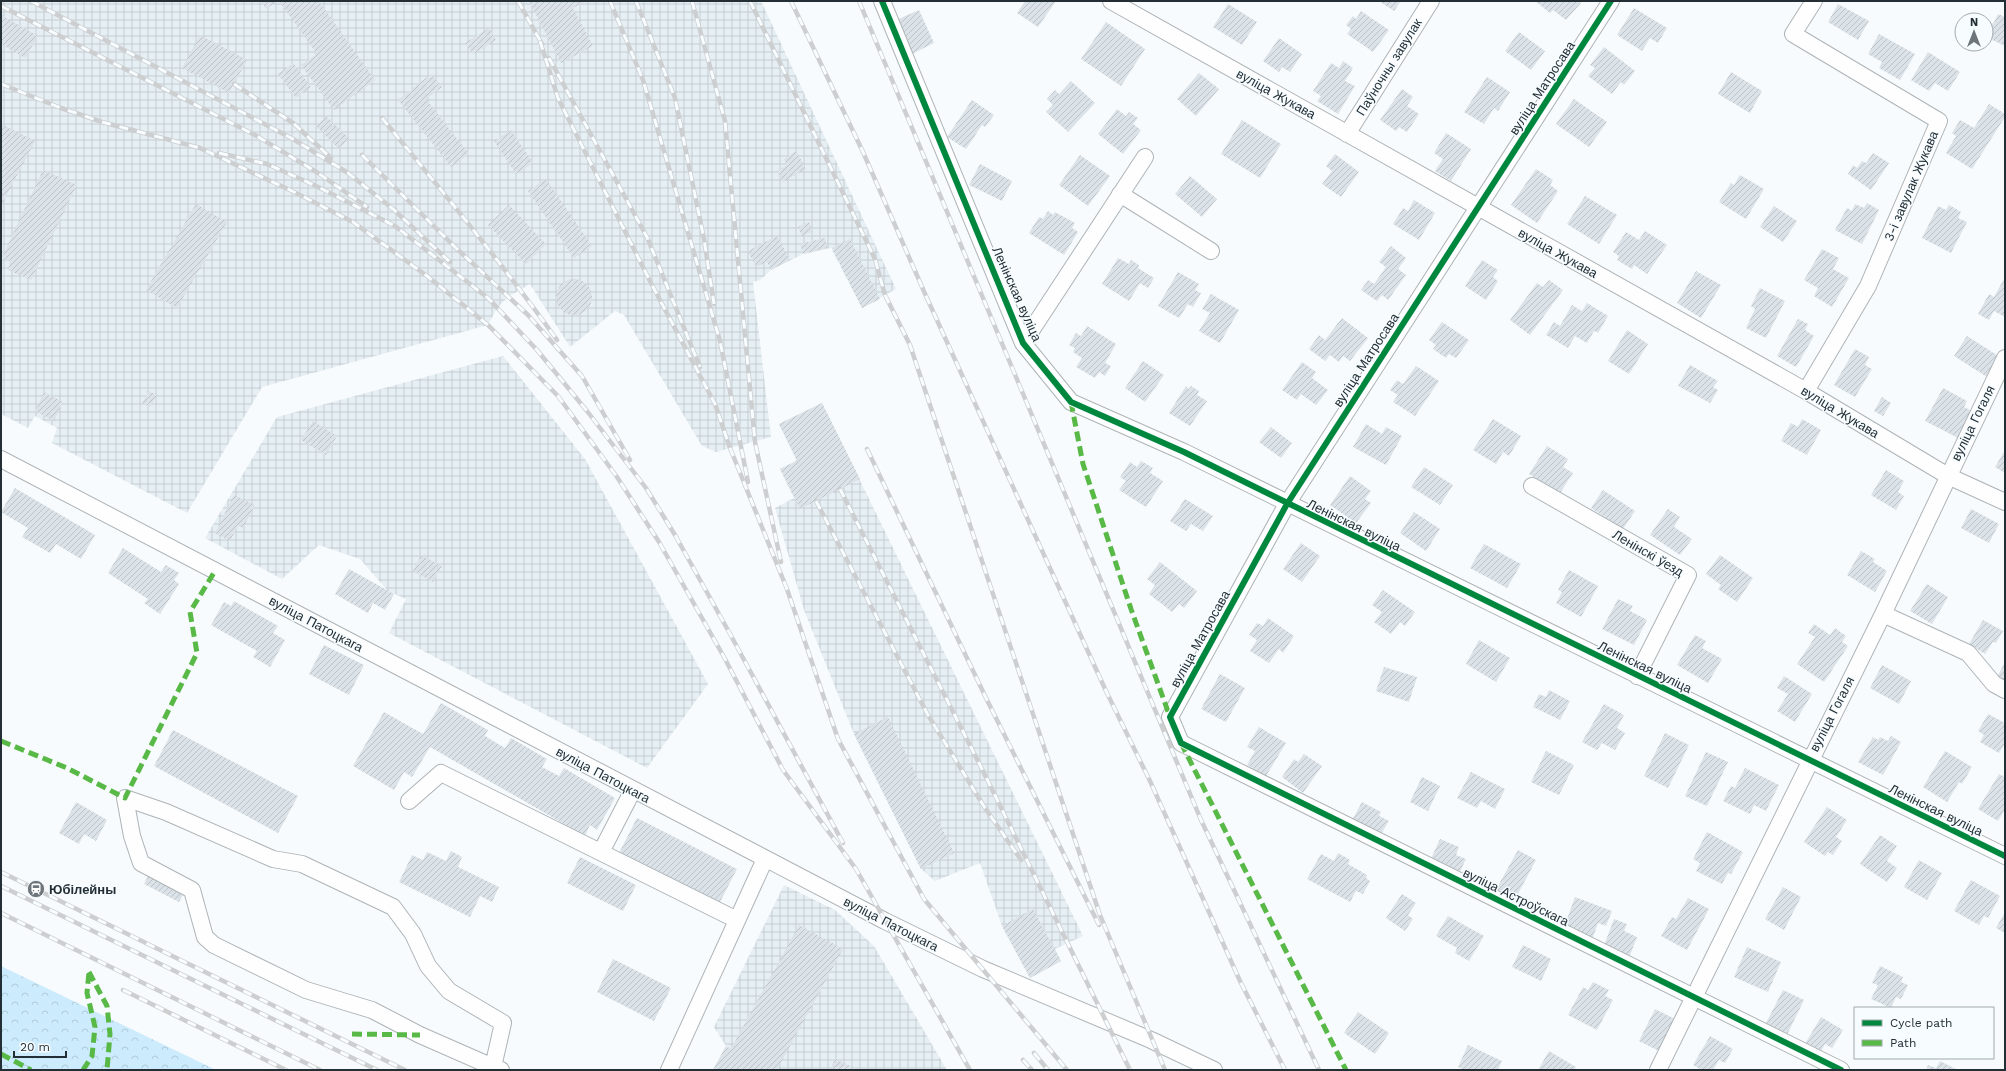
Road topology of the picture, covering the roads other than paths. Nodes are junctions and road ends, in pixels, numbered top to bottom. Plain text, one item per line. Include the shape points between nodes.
1 (882, 1) edge
2 (1111, 1) edge
3 (1431, 1) edge
4 (1611, 1) edge
5 (1814, 1) edge
6 (1347, 134) junction
7 (1145, 158) dead end
8 (1120, 194) junction
9 (1477, 207) junction
10 (1211, 251) dead end
11 (1023, 343) junction
12 (2005, 358) edge
13 (1806, 391) junction
14 (1, 460) edge
15 (1948, 476) junction
16 (1532, 486) dead end
17 (2005, 502) edge
18 (1287, 504) junction
19 (1883, 614) junction
20 (1637, 676) junction
21 (2005, 690) edge
22 (1181, 743) joint
23 (1809, 759) junction
24 (633, 790) junction
25 (409, 801) dead end
26 (601, 852) junction
27 (2005, 856) edge
28 (765, 859) junction
29 (737, 920) junction
30 (1693, 997) junction
31 (497, 1068) edge
32 (669, 1070) edge
33 (1214, 1070) edge
34 (1658, 1070) edge
35 (1841, 1070) edge

1 - 11 street, Ленінская вуліца
2 - 6 street, вуліца Жукава
3 - 6 street, Паўночны завулак
4 - 9 street, вуліца Матросава
5 - 13 street, 3-і завулак Жукава via 1793,34 1939,121 1868,286
6 - 9 street, вуліца Жукава
7 - 8 street
8 - 10 street
8 - 11 street
9 - 13 street, вуліца Жукава
9 - 18 street, вуліца Матросава
11 - 18 street, Ленінская вуліца via 1070,402 1184,452
12 - 15 street, вуліца Гогаля
13 - 15 street, вуліца Жукава
14 - 24 street, вуліца Патоцкага
15 - 17 street, вуліца Жукава
15 - 19 street, вуліца Гогаля
16 - 20 street, Ленінскі ўезд via 1688,575
18 - 20 street, Ленінская вуліца
18 - 22 street, вуліца Матросава via 1170,717
19 - 21 street via 1968,653 1994,684
19 - 23 street, вуліца Гогаля
20 - 23 street, Ленінская вуліца
22 - 30 street, вуліца Астроўскага
23 - 27 street, Ленінская вуліца
23 - 30 street, вуліца Гогаля
24 - 26 street
24 - 28 street, вуліца Патоцкага
25 - 26 street via 441,773
26 - 29 street
28 - 29 street
28 - 33 street, вуліца Патоцкага via 983,969 1151,1040
29 - 32 street
30 - 34 street, вуліца Гогаля
30 - 35 street, вуліца Астроўскага
31 - 31 street via 420,1036 372,1010 306,990 214,945 205,937 192,890 142,863 132,836 125,798 166,812 272,859 302,864 393,907 413,934 428,966 449,991 503,1023

